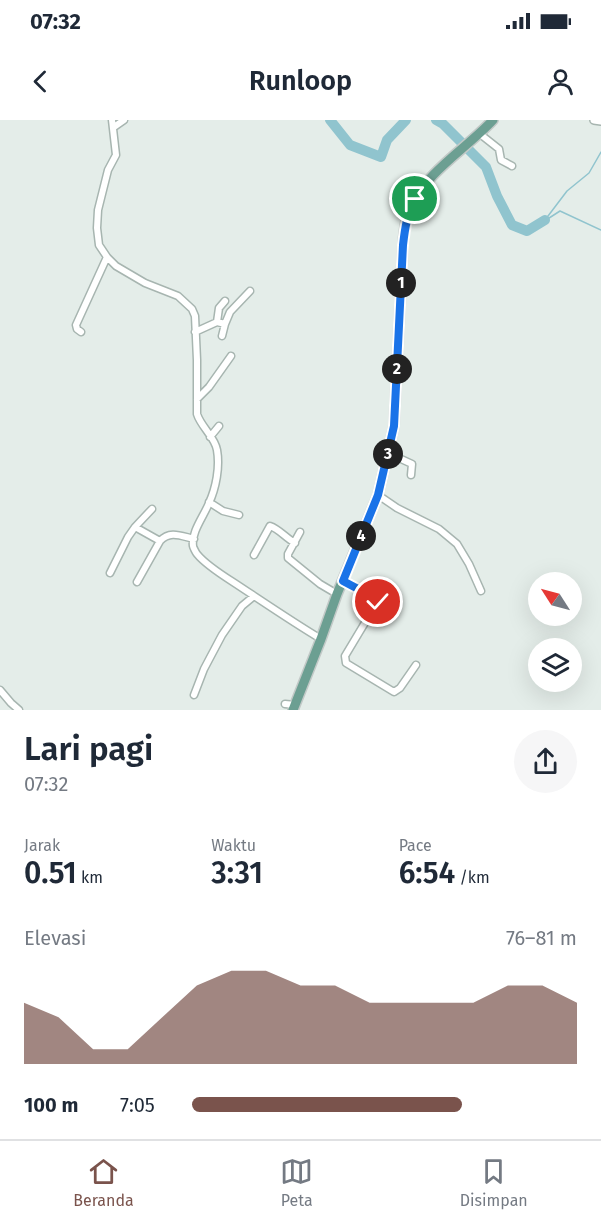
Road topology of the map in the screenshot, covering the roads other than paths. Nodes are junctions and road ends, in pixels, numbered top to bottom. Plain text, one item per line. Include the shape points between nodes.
1 (124, 120) edge
2 (493, 120) edge
3 (594, 120) edge
4 (601, 121) edge
5 (113, 123) edge
6 (478, 136) junction
7 (512, 166) dead end
8 (107, 257) junction
9 (250, 291) dead end
10 (225, 301) dead end
11 (217, 322) junction
12 (225, 324) junction
13 (81, 332) dead end
14 (195, 332) junction
15 (222, 336) dead end
16 (231, 356) dead end
17 (196, 399) junction
18 (219, 426) dead end
19 (210, 437) junction
20 (388, 453) junction
21 (411, 475) dead end
22 (378, 495) junction
23 (209, 502) junction
24 (152, 509) dead end
25 (239, 515) dead end
26 (135, 527) junction
27 (300, 532) dead end
28 (194, 538) junction
29 (160, 541) junction
30 (295, 543) junction
31 (254, 555) dead end
32 (110, 573) dead end
33 (343, 581) junction
34 (137, 582) dead end
35 (481, 591) dead end
36 (337, 594) junction
37 (254, 596) junction
38 (321, 639) junction
39 (416, 665) dead end
40 (0, 690) edge
41 (194, 695) dead end
42 (292, 708) edge
43 (19, 710) edge

1 - 5 street
2 - 6 main road
3 - 4 street
5 - 8 street via 116,155 108,170 97,228 99,245
6 - 7 street via 499,149 501,160
6 - 20 main road via 426,183 406,220 394,426
8 - 13 street via 76,325
8 - 14 street via 136,278 185,301 195,316
9 - 12 street via 230,312
10 - 11 street via 219,308
11 - 12 street
11 - 14 street
12 - 15 street
14 - 17 street
16 - 17 street
17 - 19 street via 199,421
18 - 19 street
19 - 23 street via 217,449 218,464
20 - 21 street via 412,464
20 - 22 main road
22 - 33 main road
22 - 35 street via 439,529 457,544
23 - 25 street
23 - 28 street
24 - 26 street
26 - 29 street
26 - 32 street
27 - 30 street
28 - 29 street via 171,534
28 - 37 street via 196,554
29 - 34 street
30 - 31 street via 271,526
30 - 36 street via 288,558
33 - 36 main road
33 - 39 street via 378,601 345,656 346,663 394,692
36 - 38 main road
37 - 38 street
37 - 41 street via 222,635
38 - 42 main road
40 - 43 street

